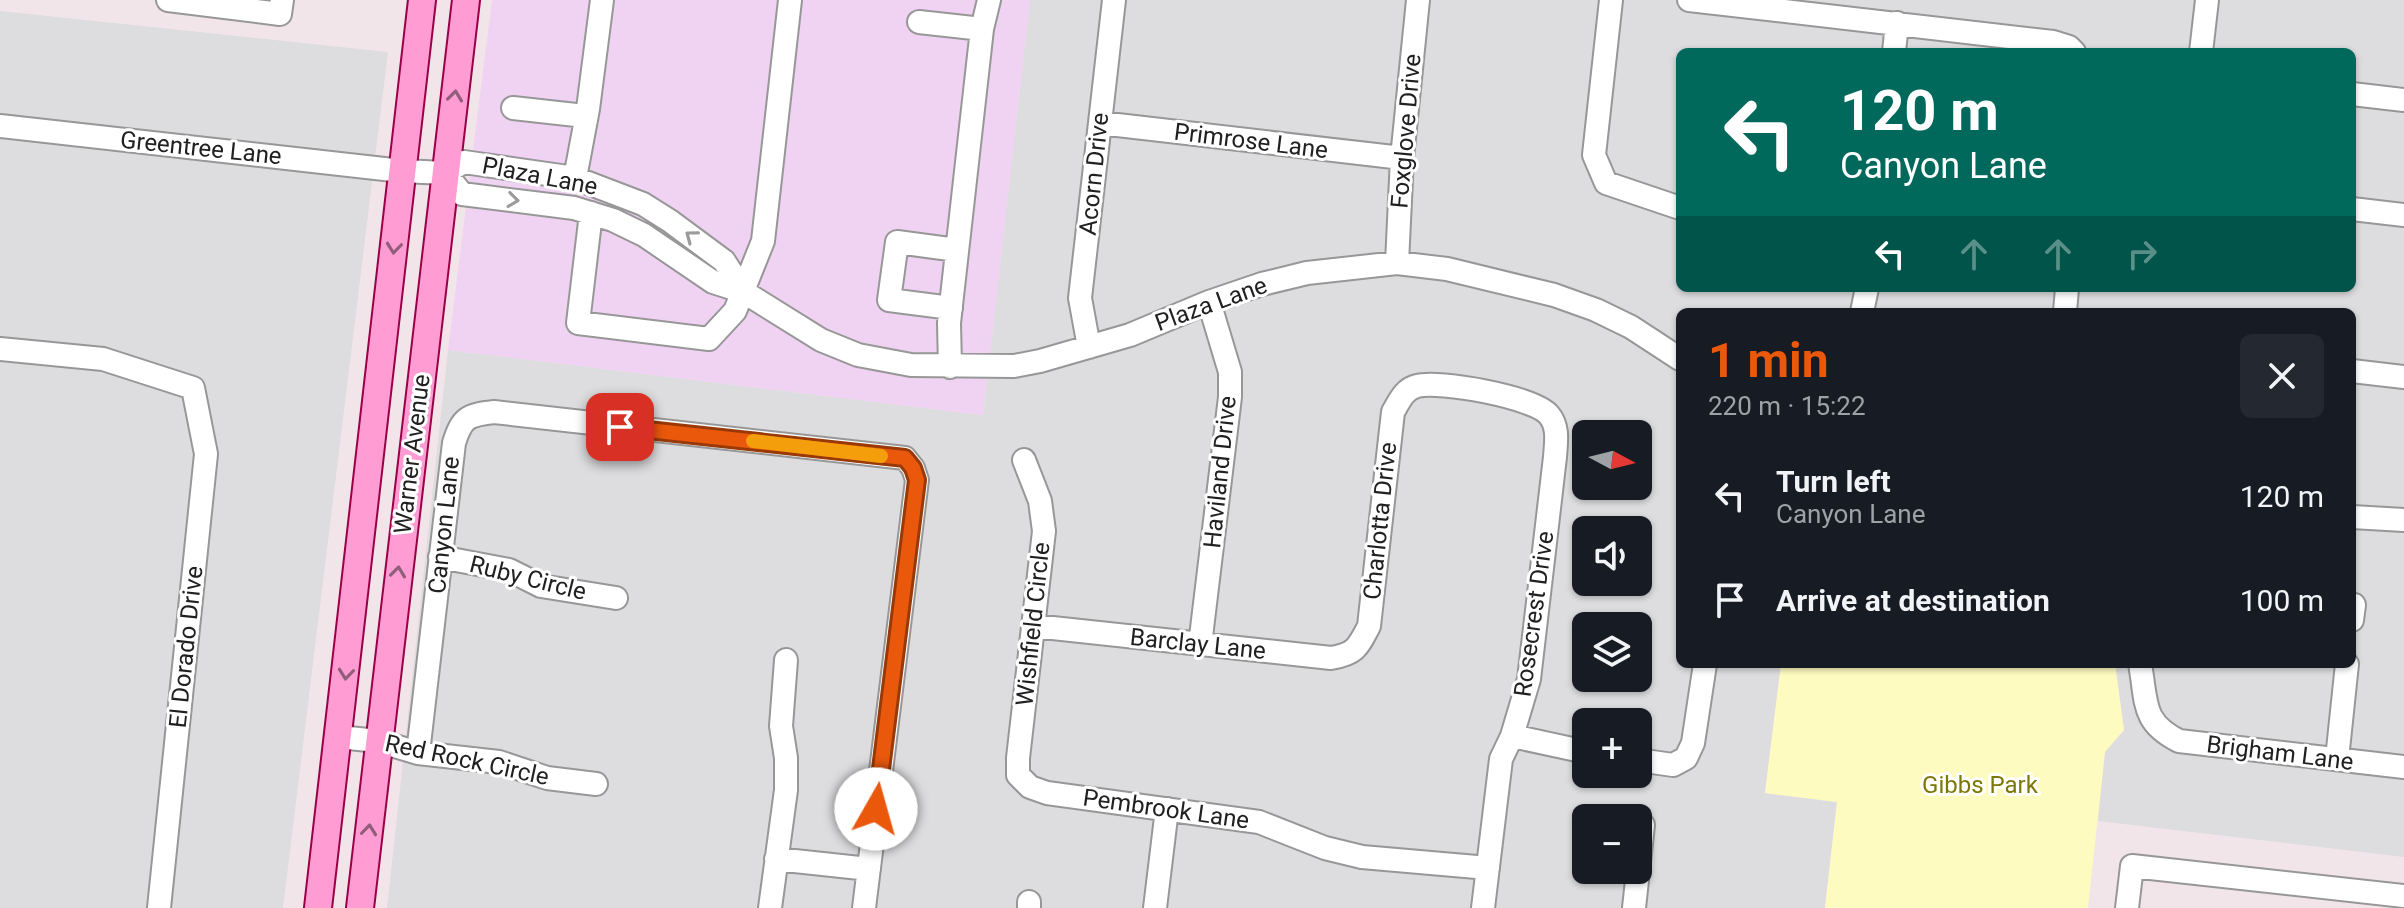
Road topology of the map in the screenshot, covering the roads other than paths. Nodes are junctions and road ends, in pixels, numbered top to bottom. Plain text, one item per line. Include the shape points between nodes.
1 (168, 0) edge
2 (282, 0) edge
3 (422, 0) edge
4 (466, 0) edge
5 (602, 0) edge
6 (790, 0) edge
7 (989, 0) edge
8 (1114, 0) edge
9 (1418, 0) edge
10 (1611, 0) edge
11 (1689, 0) edge
12 (2207, 0) edge
13 (919, 22) dead end
14 (1897, 23) junction
15 (982, 29) junction
16 (1894, 48) edge
17 (2070, 48) edge
18 (2201, 48) edge
19 (2356, 94) edge
20 (2404, 100) edge
21 (513, 108) dead end
22 (585, 116) junction
23 (1100, 123) junction
24 (0, 126) edge
25 (1402, 158) junction
26 (402, 171) junction
27 (445, 173) junction
28 (575, 178) junction
29 (1676, 207) edge
30 (2356, 209) edge
31 (591, 213) junction
32 (2404, 215) edge
33 (957, 250) junction
34 (1397, 263) junction
35 (744, 292) junction
36 (1209, 302) junction
37 (951, 308) junction
38 (1089, 347) junction
39 (0, 349) edge
40 (1676, 356) edge
41 (950, 367) junction
42 (2356, 371) edge
43 (2404, 377) edge
44 (1548, 414) joint
45 (1024, 460) dead end
46 (2356, 517) edge
47 (2404, 520) edge
48 (440, 557) junction
49 (616, 598) dead end
50 (1034, 626) junction
51 (1200, 645) junction
52 (1358, 647) joint
53 (786, 660) dead end
54 (1704, 668) edge
55 (2141, 668) edge
56 (2347, 668) edge
57 (1512, 736) junction
58 (339, 737) junction
59 (378, 741) junction
60 (1572, 749) edge
61 (418, 753) junction
62 (2337, 759) junction
63 (1652, 762) edge
64 (2404, 767) edge
65 (596, 784) dead end
66 (1030, 787) joint
67 (1167, 809) junction
68 (776, 859) junction
69 (1488, 868) junction
70 (869, 869) junction
71 (1637, 884) edge
72 (2404, 896) edge
73 (2372, 900) edge
74 (159, 908) edge
75 (318, 908) edge
76 (360, 908) edge
77 (770, 908) edge
78 (864, 908) edge
79 (1155, 908) edge
80 (1483, 908) edge
81 (1634, 908) edge
82 (2127, 908) edge

1 - 2 street via 280,14
3 - 26 main road, Warner Avenue
27 -> 4 main road, Warner Avenue
5 - 22 street
6 - 35 street via 763,241
7 - 15 street
8 - 23 street, Acorn Drive
9 - 25 street, Foxglove Drive
10 - 29 street via 1594,155 1606,183
11 - 14 street
12 - 18 street
13 - 15 street
14 - 16 street
14 - 17 street
15 - 33 street
19 - 20 street
21 - 22 street
22 - 28 street
23 - 25 street, Primrose Lane
23 - 38 street, Acorn Drive via 1080,298
24 - 26 street, Greentree Lane
25 - 34 street, Foxglove Drive
26 - 27 street, Plaza Lane
26 -> 58 main road, Warner Avenue
27 - 28 street, Plaza Lane via 464,162
27 -> 31 street, Plaza Lane via 462,194
59 -> 27 main road, Warner Avenue
35 -> 28 street, Plaza Lane via 724,261 670,221 615,191
30 - 32 street
31 - 35 street, Plaza Lane via 644,235 713,282
31 - 35 street via 578,323 709,339 735,311
33 - 37 street
33 - 37 street via 897,242 889,300
34 - 36 street, Plaza Lane via 1307,273
34 - 40 street, Plaza Lane via 1447,269 1568,300 1631,327
35 - 41 street, Plaza Lane via 821,340 858,355
36 - 38 street, Plaza Lane
36 - 51 street, Haviland Drive via 1230,372 1230,397
37 - 41 street
38 - 41 street, Plaza Lane via 1014,366
39 - 74 street, El Dorado Drive via 103,359 193,388 206,454
42 - 43 street
44 - 52 street, Charlotta Drive via 1529,401 1437,383 1414,386 1402,395 1393,412 1369,626
44 - 57 street, Rosecrest Drive via 1556,429 1555,457 1529,679
45 - 50 street, Wishfield Circle via 1040,501 1044,531
46 - 47 street
48 - 49 street, Ruby Circle via 509,570 541,586
48 - 61 street, Canyon Lane
48 - 70 street, Canyon Lane via 454,443 459,424 473,414 494,412 905,458 917,480
50 - 51 street, Barclay Lane
50 - 66 street, Wishfield Circle via 1018,758 1018,775
51 - 52 street, Barclay Lane via 1331,658
53 - 68 street via 781,726 786,790
54 - 63 street via 1686,758 1673,765
55 - 62 street, Brigham Lane via 2148,713 2159,731 2179,741
56 - 62 street
57 - 60 street
57 - 69 street, Rosecrest Drive via 1501,759
58 - 59 street, Red Rock Circle
58 - 75 main road, Warner Avenue
59 - 61 street, Red Rock Circle
76 -> 59 main road, Warner Avenue
61 - 65 street, Red Rock Circle via 499,762 547,778
62 - 64 street, Brigham Lane
66 - 67 street, Pembrook Lane
67 - 69 street, Pembrook Lane via 1259,822 1362,857
67 - 79 street
68 - 70 street
68 - 77 street
69 - 80 street, Rosecrest Drive
70 - 78 street
71 - 81 street
72 - 73 street
73 - 82 street via 2132,866

